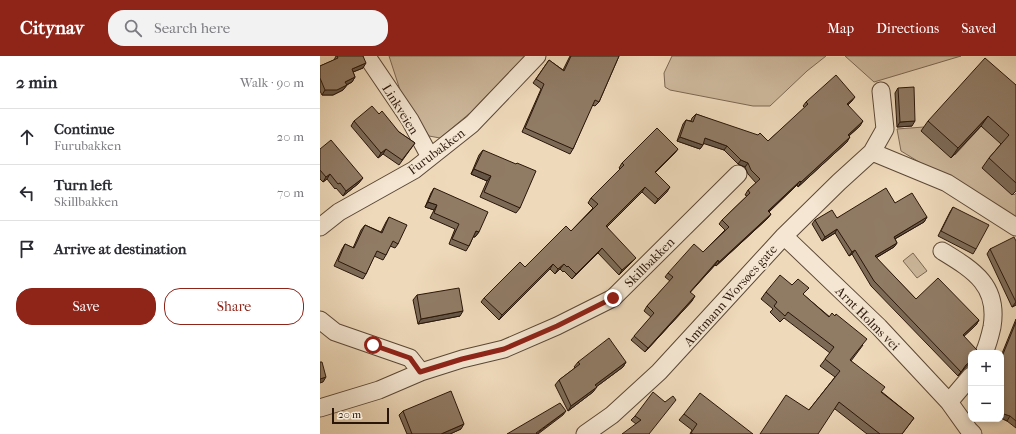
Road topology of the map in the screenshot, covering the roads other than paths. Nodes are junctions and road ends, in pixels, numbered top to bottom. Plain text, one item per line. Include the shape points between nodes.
1 (537, 56) edge
2 (370, 61) dead end
3 (881, 91) dead end
4 (872, 152) junction
5 (430, 157) junction
6 (738, 174) dead end
7 (320, 227) edge
8 (1016, 227) edge
9 (784, 236) junction
10 (942, 251) dead end
11 (320, 320) edge
12 (986, 350) edge
13 (420, 372) junction
14 (968, 380) edge
15 (949, 402) junction
16 (320, 408) edge
17 (969, 433) edge
18 (586, 434) edge

1 - 5 street, Furubakken via 472,124
2 - 5 street, Linkveien via 410,120
3 - 4 street, Amtmann Worsøes gate via 885,129
4 - 8 street via 947,183
4 - 9 street, Amtmann Worsøes gate
5 - 7 street, Furubakken via 414,170 339,212
6 - 13 street, Skillbakken via 613,298 504,349
9 - 15 street, Arnt Holms vei via 879,327
9 - 18 street, Amtmann Worsøes gate via 659,372
10 - 12 street via 976,275 987,288 993,302 993,318
11 - 13 street via 335,332 410,358
13 - 16 street, Skillbakken via 379,390
14 - 15 street
15 - 17 street, Arnt Holms vei

